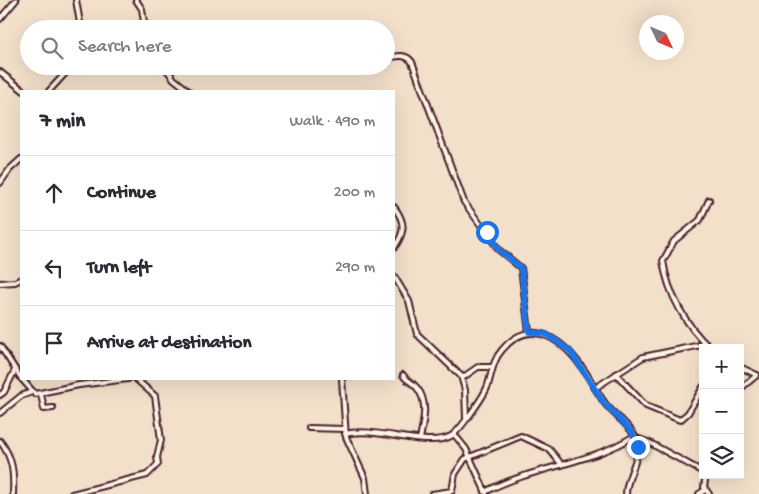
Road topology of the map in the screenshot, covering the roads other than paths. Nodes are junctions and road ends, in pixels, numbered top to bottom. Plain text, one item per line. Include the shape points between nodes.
1 (16, 0) edge
2 (76, 0) edge
3 (136, 0) edge
4 (0, 19) edge
5 (79, 20) edge
6 (144, 20) edge
7 (395, 57) edge
8 (0, 72) edge
9 (64, 75) edge
10 (170, 75) edge
11 (23, 90) edge
12 (50, 90) edge
13 (189, 90) edge
14 (20, 160) edge
15 (0, 183) edge
16 (709, 200) dead end
17 (395, 208) edge
18 (395, 247) edge
19 (395, 278) edge
20 (20, 279) edge
21 (0, 283) edge
22 (529, 332) junction
23 (706, 344) edge
24 (0, 346) edge
25 (699, 346) edge
26 (492, 367) junction
27 (744, 369) edge
28 (15, 370) junction
29 (616, 374) junction
30 (403, 375) dead end
31 (758, 375) edge
32 (20, 376) edge
33 (462, 378) junction
34 (23, 380) edge
35 (120, 380) edge
36 (137, 380) edge
37 (342, 380) edge
38 (744, 386) edge
39 (595, 388) junction
40 (702, 389) edge
41 (32, 392) junction
42 (41, 394) junction
43 (0, 395) edge
44 (53, 408) dead end
45 (0, 413) edge
46 (466, 418) junction
47 (309, 428) dead end
48 (345, 432) junction
49 (454, 434) junction
50 (635, 437) junction
51 (420, 439) junction
52 (0, 442) edge
53 (469, 457) junction
54 (562, 465) junction
55 (699, 470) edge
56 (706, 479) edge
57 (705, 490) junction
58 (452, 492) edge
59 (486, 493) edge
60 (13, 494) edge
61 (72, 494) edge
62 (367, 494) edge
63 (432, 494) edge
64 (626, 494) edge
65 (699, 494) edge
66 (709, 494) edge

1 - 4 street
2 - 5 street
3 - 6 street
7 - 22 street via 411,60 464,202 499,250 521,268
8 - 11 street
9 - 12 street
10 - 13 street
14 - 15 street
16 - 23 street via 700,220 674,241 663,261 670,289 696,335
17 - 18 street via 404,228
19 - 33 street via 409,301 417,334
20 - 21 street
22 - 26 street via 502,350
22 - 39 street via 546,334 567,349
24 - 28 street
25 - 29 street via 643,358
26 - 33 street via 477,368
26 - 46 street via 483,396
27 - 31 street
28 - 32 street
28 - 43 street
29 - 39 street
29 - 40 street via 648,408 680,420 688,413
30 - 51 street via 417,387 424,399
31 - 38 street
33 - 46 street
34 - 41 street
35 - 42 street
36 - 61 street via 155,396 161,440 158,464 147,475
37 - 48 street
39 - 50 street via 604,403
41 - 42 street
41 - 45 street via 21,396
42 - 44 street via 44,409
46 - 49 street
47 - 48 street
48 - 51 street
48 - 62 street via 365,478
49 - 51 street via 441,440
49 - 53 street via 465,446
50 - 54 street via 616,448
50 - 55 street
50 - 64 street via 638,452 627,481
52 - 60 street via 14,472
53 - 54 street via 523,436 549,449
53 - 58 street via 455,474
53 - 59 street
54 - 59 street via 521,476
56 - 57 street
57 - 65 street
57 - 66 street
58 - 63 street

